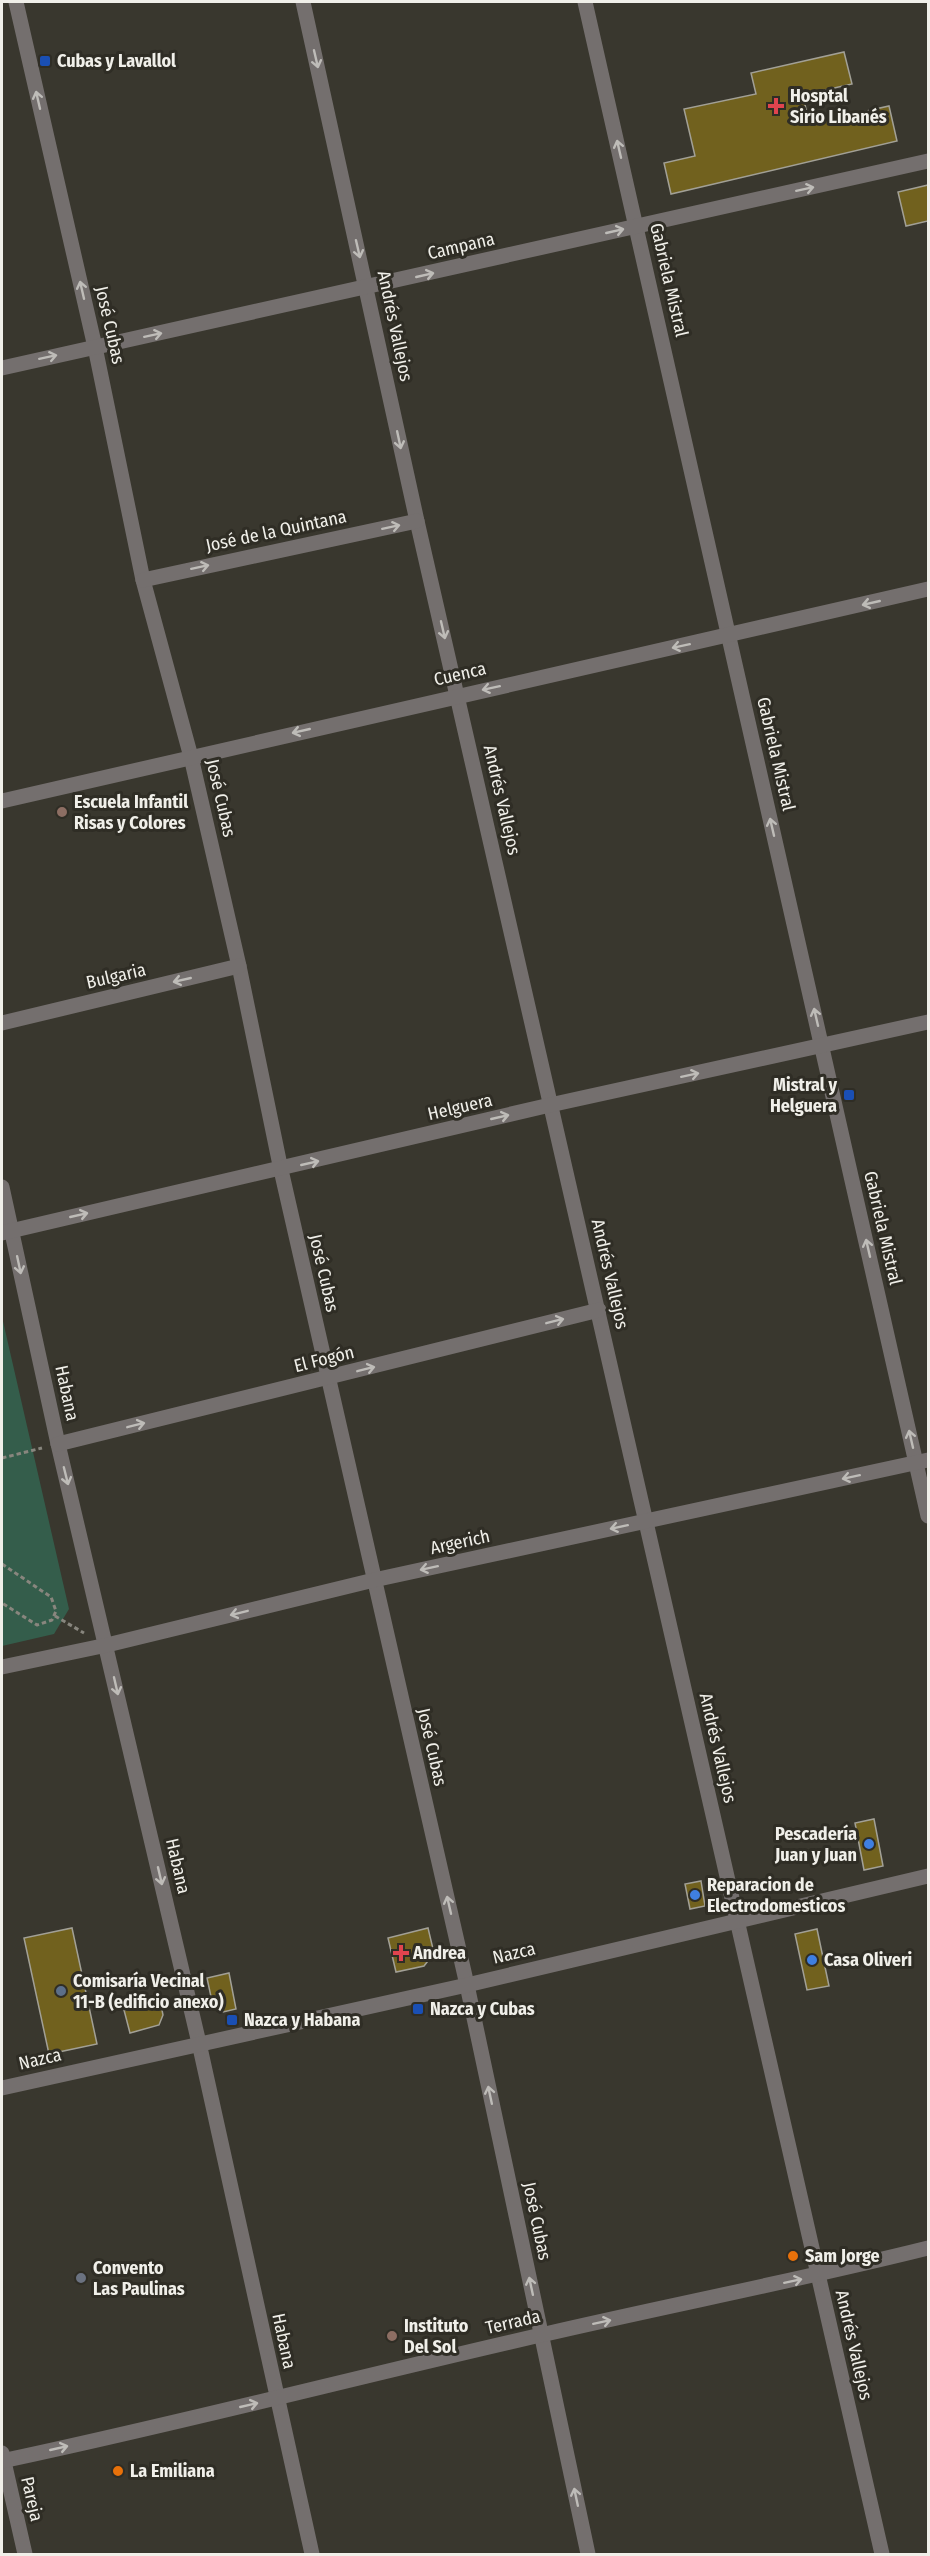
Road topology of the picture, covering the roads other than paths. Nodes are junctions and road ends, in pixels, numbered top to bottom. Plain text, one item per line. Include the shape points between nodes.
1 (16, 2) edge
2 (303, 2) edge
3 (585, 2) edge
4 (928, 161) edge
5 (637, 226) junction
6 (367, 288) junction
7 (95, 347) junction
8 (2, 368) edge
9 (417, 521) junction
10 (143, 580) junction
11 (928, 590) edge
12 (728, 635) junction
13 (458, 695) junction
14 (191, 757) junction
15 (2, 801) edge
16 (239, 966) junction
17 (928, 1022) edge
18 (2, 1023) edge
19 (822, 1046) junction
20 (550, 1105) junction
21 (281, 1170) junction
22 (2, 1187) edge
23 (6, 1232) edge
24 (599, 1310) junction
25 (328, 1378) junction
26 (58, 1444) junction
27 (922, 1461) edge
28 (928, 1516) edge
29 (646, 1522) junction
30 (374, 1580) junction
31 (107, 1645) junction
32 (2, 1667) edge
33 (928, 1876) edge
34 (739, 1921) junction
35 (467, 1985) junction
36 (199, 2043) junction
37 (2, 2088) edge
38 (928, 2248) edge
39 (818, 2275) junction
40 (541, 2335) junction
41 (276, 2399) junction
42 (2, 2458) edge
43 (26, 2554) edge
44 (312, 2554) edge
45 (588, 2554) edge
46 (882, 2554) edge

7 -> 1 street, José Cubas
2 -> 6 street, Andrés Vallejos
5 -> 3 street, Gabriela Mistral
5 -> 4 street, Campana
6 -> 5 street, Campana
5 - 12 street, Gabriela Mistral
7 -> 6 street, Campana
6 -> 9 street, Andrés Vallejos
8 -> 7 street, Campana
7 - 10 street, José Cubas
10 -> 9 street, José de la Quintana
9 -> 13 street, Andrés Vallejos
10 - 14 street, José Cubas
11 -> 12 street, Cuenca
12 -> 13 street, Cuenca
19 -> 12 street, Gabriela Mistral
13 -> 14 street, Cuenca
13 - 20 street, Andrés Vallejos
14 - 15 street, Cuenca
14 - 16 street, José Cubas
16 -> 18 street, Bulgaria
16 - 21 street, José Cubas
17 - 19 street, Helguera
20 -> 19 street, Helguera
27 -> 19 street, Gabriela Mistral
21 -> 20 street, Helguera
20 - 24 street, Andrés Vallejos
23 -> 21 street, Helguera
21 - 25 street, José Cubas
22 - 23 street, Habana
23 -> 26 street, Habana
25 -> 24 street, El Fogón
24 - 29 street, Andrés Vallejos
26 -> 25 street, El Fogón
25 - 30 street, José Cubas
26 -> 31 street, Habana
27 - 28 street, Gabriela Mistral
27 -> 29 street, Argerich
29 -> 30 street, Argerich
29 - 34 street, Andrés Vallejos
30 -> 31 street, Argerich
35 -> 30 street, José Cubas
31 - 32 street, Argerich
31 -> 36 street, Habana
33 - 34 street, Nazca
34 - 35 street, Nazca
34 - 39 street, Andrés Vallejos
35 - 36 street, Nazca
40 -> 35 street, José Cubas
36 - 37 street, Nazca
36 - 41 street, Habana
38 - 39 street, Terrada
40 -> 39 street, Terrada
39 - 46 street, Andrés Vallejos
40 - 41 street, Terrada
45 -> 40 street, José Cubas
42 -> 41 street, Terrada
41 - 44 street, Habana
42 - 43 street, Pareja

